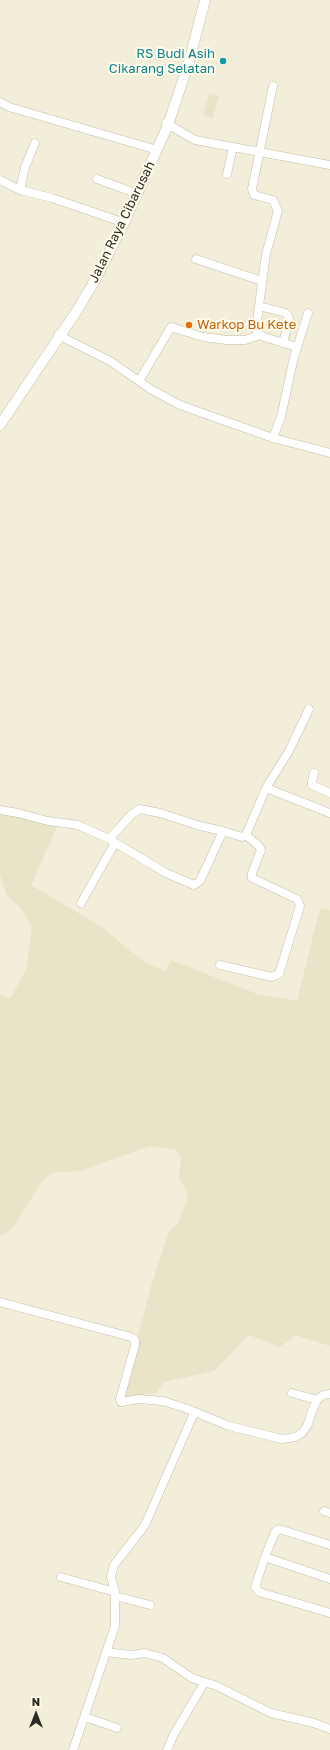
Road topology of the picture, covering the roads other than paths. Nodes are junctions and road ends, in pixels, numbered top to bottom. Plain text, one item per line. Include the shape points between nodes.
1 (204, 0) edge
2 (273, 86) dead end
3 (0, 102) edge
4 (167, 124) junction
5 (35, 143) dead end
6 (234, 147) junction
7 (154, 150) junction
8 (260, 152) junction
9 (330, 165) edge
10 (227, 174) dead end
11 (98, 179) dead end
12 (0, 180) edge
13 (20, 190) junction
14 (135, 193) junction
15 (122, 222) junction
16 (196, 259) dead end
17 (262, 281) junction
18 (259, 306) junction
19 (308, 313) dead end
20 (260, 334) junction
21 (59, 335) junction
22 (283, 343) junction
23 (297, 347) junction
24 (139, 381) junction
25 (0, 421) edge
26 (0, 425) edge
27 (273, 438) junction
28 (330, 453) edge
29 (308, 710) dead end
30 (314, 773) dead end
31 (266, 788) junction
32 (330, 793) edge
33 (0, 810) edge
34 (330, 813) edge
35 (223, 831) junction
36 (246, 835) junction
37 (112, 841) junction
38 (81, 903) dead end
39 (220, 965) dead end
40 (0, 1302) edge
41 (292, 1393) dead end
42 (330, 1394) edge
43 (317, 1400) junction
44 (194, 1413) junction
45 (330, 1545) edge
46 (265, 1557) junction
47 (61, 1577) dead end
48 (330, 1579) edge
49 (115, 1594) junction
50 (150, 1605) dead end
51 (330, 1613) edge
52 (106, 1652) junction
53 (204, 1683) junction
54 (85, 1717) junction
55 (117, 1728) dead end
56 (330, 1729) edge
57 (73, 1750) edge
58 (167, 1750) edge

1 - 4 main road, Jalan Raya Cibarusah via 189,62
2 - 8 street
3 - 7 street
4 - 6 street via 191,139
4 - 7 main road, Jalan Raya Cibarusah
4 - 21 main road, Jalan Raya Cibarusah via 124,223 97,276
5 - 13 street via 25,167
6 - 8 street
6 - 10 street
7 - 14 main road, Jalan Raya Cibarusah
8 - 9 street
8 - 17 street via 252,192 254,195 273,200 278,211 266,254
11 - 14 street
12 - 13 street
13 - 15 street
14 - 15 main road, Jalan Raya Cibarusah
15 - 21 main road, Jalan Raya Cibarusah via 91,282
16 - 17 street
17 - 18 street
18 - 20 street via 256,328
18 - 22 street via 286,313 288,316
19 - 23 street
20 - 22 street
20 - 24 street via 245,340 227,340 203,337 171,327
21 - 24 street via 110,361
21 - 25 main road, Jalan Raya Cibarusah
21 - 26 main road, Jalan Raya Cibarusah
22 - 23 street
23 - 27 street via 281,417
24 - 27 street via 180,405
27 - 28 street
29 - 31 street via 289,751
30 - 32 street via 312,785
31 - 34 street
31 - 36 street
33 - 37 street via 78,826
35 - 36 street
35 - 37 street via 140,809 135,811
35 - 37 street via 200,881 196,884 166,873
36 - 39 street via 261,850 252,873 253,879 297,899 300,906 279,974 272,977
37 - 38 street
40 - 44 street via 132,1337 135,1345 120,1402 153,1399
41 - 43 street
42 - 43 street via 323,1395
43 - 44 street via 303,1432 290,1439 229,1426
44 - 49 street via 145,1525 114,1564 111,1577
45 - 46 street via 280,1529 275,1532
46 - 48 street
46 - 51 street via 255,1585 257,1590
47 - 49 street
49 - 50 street
49 - 52 street via 115,1626
52 - 53 street via 130,1655 145,1653 163,1658 187,1675
52 - 54 street
53 - 56 street via 217,1686 275,1715
53 - 58 street
54 - 55 street
54 - 57 street

